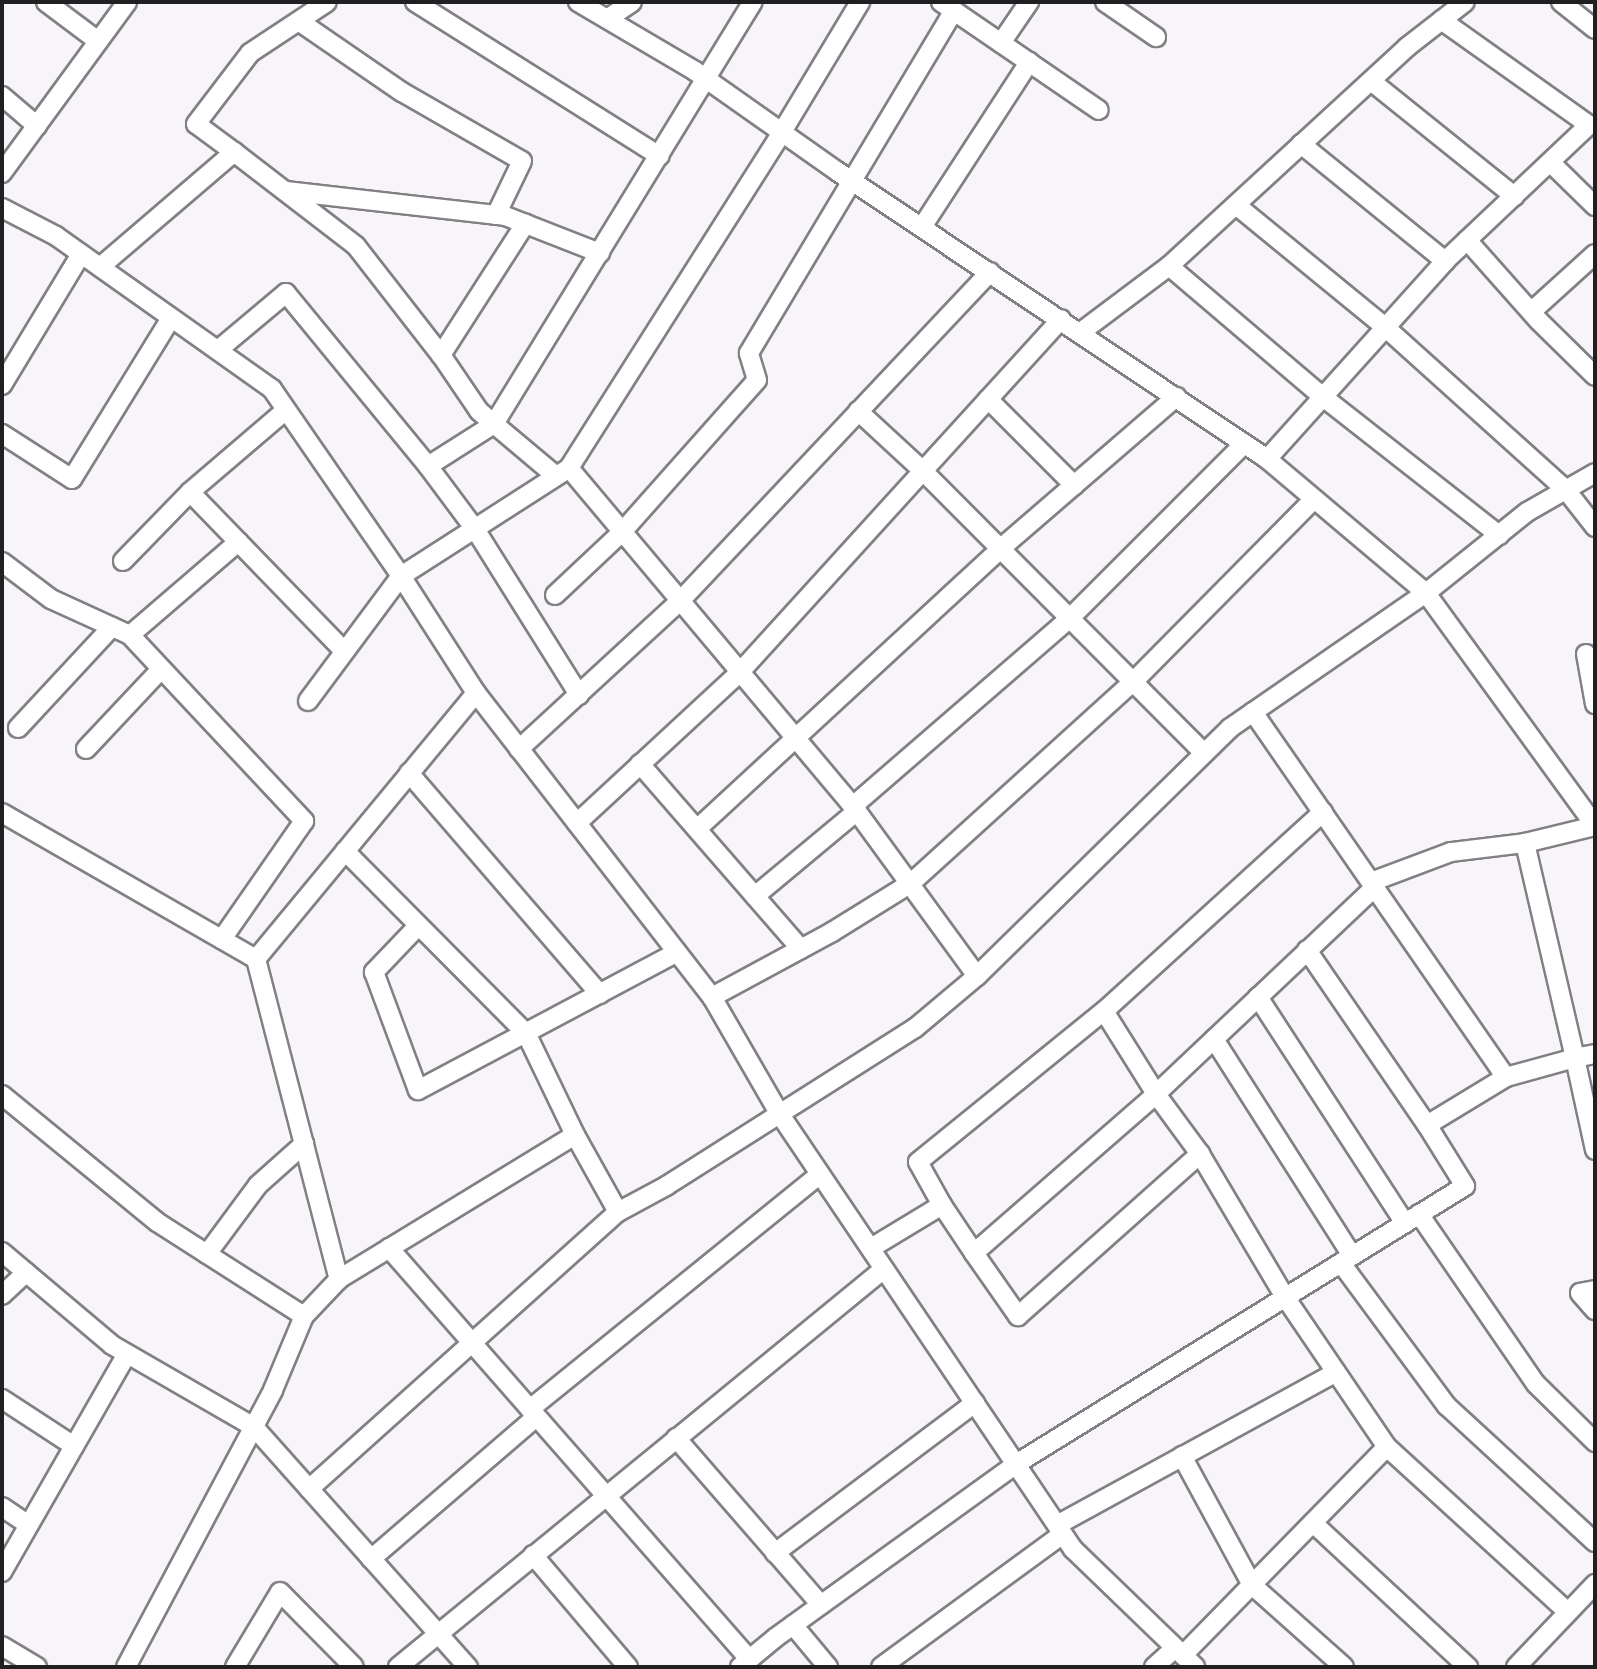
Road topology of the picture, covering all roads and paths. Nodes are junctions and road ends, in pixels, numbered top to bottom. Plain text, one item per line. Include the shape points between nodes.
1 (46, 2) edge
2 (127, 2) edge
3 (327, 2) edge
4 (415, 2) edge
5 (578, 2) edge
6 (632, 2) edge
7 (753, 2) edge
8 (860, 2) edge
9 (1029, 2) edge
10 (1105, 2) edge
11 (1465, 2) edge
12 (1561, 2) edge
13 (947, 6) edge
14 (607, 19) junction
15 (1441, 20) junction
16 (300, 22) junction
17 (1595, 29) edge
18 (1156, 37) dead end
19 (98, 41) junction
20 (1001, 43) junction
21 (1029, 62) junction
22 (708, 80) junction
23 (1371, 81) junction
24 (2, 96) edge
25 (1099, 110) dead end
26 (1592, 123) edge
27 (37, 126) junction
28 (782, 132) junction
29 (1301, 144) junction
30 (234, 152) junction
31 (660, 156) junction
32 (1550, 162) junction
33 (2, 173) edge
34 (852, 181) junction
35 (285, 191) junction
36 (1514, 196) junction
37 (1236, 205) junction
38 (1595, 206) edge
39 (2, 208) edge
40 (496, 215) junction
41 (525, 224) junction
42 (922, 227) junction
43 (1467, 240) junction
44 (600, 253) junction
45 (81, 254) junction
46 (1595, 254) edge
47 (1445, 261) junction
48 (1169, 266) junction
49 (100, 267) junction
50 (990, 272) junction
51 (1531, 312) junction
52 (171, 318) junction
53 (1061, 319) junction
54 (1385, 327) junction
55 (1081, 332) junction
56 (218, 350) junction
57 (441, 355) junction
58 (1595, 376) edge
59 (2, 385) edge
60 (1176, 397) junction
61 (1323, 397) junction
62 (988, 399) junction
63 (286, 410) junction
64 (859, 411) junction
65 (494, 424) junction
66 (2, 434) edge
67 (1244, 444) junction
68 (1267, 459) junction
69 (428, 466) junction
70 (923, 471) junction
71 (562, 472) junction
72 (1595, 472) edge
73 (1074, 485) junction
74 (1566, 490) junction
75 (190, 492) junction
76 (1314, 499) junction
77 (1595, 527) edge
78 (475, 528) junction
79 (622, 532) junction
80 (1499, 535) junction
81 (238, 542) junction
82 (1000, 549) junction
83 (2, 562) edge
84 (123, 562) dead end
85 (401, 576) junction
86 (1426, 593) junction
87 (555, 595) dead end
88 (680, 601) junction
89 (1070, 618) junction
90 (112, 627) junction
91 (130, 635) junction
92 (344, 651) junction
93 (1586, 654) dead end
94 (161, 668) junction
95 (740, 672) junction
96 (1133, 682) junction
97 (476, 693) junction
98 (579, 695) junction
99 (308, 701) dead end
100 (1595, 704) edge
101 (1254, 712) junction
102 (18, 728) dead end
103 (795, 738) junction
104 (519, 749) junction
105 (86, 750) dead end
106 (1204, 753) junction
107 (640, 764) junction
108 (410, 773) junction
109 (855, 808) junction
110 (1323, 812) junction
111 (2, 813) edge
112 (577, 823) junction
113 (1595, 826) edge
114 (697, 829) junction
115 (1525, 843) junction
116 (345, 851) junction
117 (911, 883) junction
118 (1373, 884) junction
119 (755, 896) junction
120 (418, 926) junction
121 (222, 939) junction
122 (801, 949) junction
123 (1307, 950) junction
124 (677, 952) junction
125 (256, 959) junction
126 (977, 976) junction
127 (600, 994) junction
128 (712, 997) junction
129 (1258, 997) junction
130 (1104, 1011) junction
131 (526, 1033) junction
132 (1214, 1039) junction
133 (1595, 1054) edge
134 (1575, 1058) junction
135 (1506, 1077) junction
136 (1156, 1094) junction
137 (2, 1095) edge
138 (779, 1113) junction
139 (1427, 1125) junction
140 (575, 1136) junction
141 (304, 1144) junction
142 (1595, 1150) edge
143 (1200, 1154) junction
144 (820, 1174) junction
145 (942, 1205) junction
146 (618, 1212) junction
147 (1412, 1218) junction
148 (388, 1248) junction
149 (871, 1248) junction
150 (2, 1252) edge
151 (974, 1253) junction
152 (207, 1254) junction
153 (1346, 1259) junction
154 (884, 1269) junction
155 (26, 1273) junction
156 (340, 1279) junction
157 (1595, 1290) edge
158 (2, 1295) edge
159 (1285, 1297) junction
160 (1595, 1310) edge
161 (304, 1316) junction
162 (472, 1343) junction
163 (127, 1354) junction
164 (1336, 1372) junction
165 (2, 1399) edge
166 (975, 1403) junction
167 (533, 1413) junction
168 (254, 1427) junction
169 (676, 1438) junction
170 (1595, 1442) edge
171 (74, 1446) junction
172 (1387, 1447) junction
173 (1182, 1456) junction
174 (1016, 1464) junction
175 (309, 1489) junction
176 (605, 1495) junction
177 (2, 1507) edge
178 (1313, 1523) junction
179 (29, 1525) junction
180 (1060, 1529) junction
181 (1595, 1542) edge
182 (775, 1553) junction
183 (533, 1555) junction
184 (371, 1559) junction
185 (2, 1572) edge
186 (1595, 1584) edge
187 (1252, 1585) junction
188 (821, 1605) junction
189 (1568, 1612) junction
190 (793, 1625) junction
191 (438, 1634) junction
192 (2, 1646) edge
193 (1184, 1657) edge
194 (745, 1663) edge
195 (37, 1667) edge
196 (126, 1667) edge
197 (235, 1667) edge
198 (354, 1667) edge
199 (398, 1667) edge
200 (468, 1667) edge
201 (628, 1667) edge
202 (828, 1667) edge
203 (881, 1667) edge
204 (1154, 1667) edge
205 (1344, 1667) edge
206 (1468, 1667) edge
207 (1516, 1667) edge

1 - 19 street
2 - 19 street
3 - 16 street
4 - 31 street
5 - 14 street
6 - 14 street
7 - 22 street
8 - 28 street
9 - 20 street
10 - 18 street
11 - 15 street
12 - 17 street
13 - 20 street
13 - 34 street
14 - 22 street
15 - 23 street
15 - 26 street
16 - 30 street via 250,53 196,124
16 - 40 street via 402,92 522,161
19 - 27 street
20 - 21 street
21 - 25 street
21 - 42 street
22 - 28 street
22 - 31 street
23 - 29 street
23 - 36 street
24 - 27 street
26 - 32 street
27 - 33 street
28 - 34 street
28 - 71 street
29 - 37 street
29 - 47 street
30 - 35 street
30 - 49 street
31 - 44 street
32 - 36 street
32 - 38 street
34 - 42 street
34 - 79 street via 749,353 757,380
35 - 40 street
35 - 57 street via 356,246
36 - 43 street
37 - 48 street
37 - 54 street
39 - 45 street
40 - 41 street
41 - 44 street
41 - 57 street
42 - 50 street
43 - 47 street
43 - 51 street
44 - 65 street
45 - 49 street
45 - 59 street
46 - 51 street
47 - 54 street
48 - 55 street
48 - 61 street
49 - 52 street
50 - 53 street
50 - 64 street
51 - 58 street
52 - 56 street
52 - 66 street via 72,478
53 - 55 street
53 - 62 street
54 - 61 street
54 - 74 street
55 - 60 street
56 - 63 street via 272,389
56 - 69 street via 286,293
57 - 65 street via 479,411
60 - 67 street
60 - 73 street
61 - 68 street
61 - 80 street
62 - 70 street
62 - 73 street
63 - 75 street
63 - 85 street
64 - 70 street
64 - 88 street
65 - 69 street
65 - 71 street
67 - 68 street
67 - 89 street
68 - 76 street
69 - 78 street
70 - 82 street
70 - 95 street
71 - 78 street
71 - 79 street
72 - 74 street
73 - 82 street
74 - 77 street
74 - 80 street
75 - 81 street
75 - 84 street
76 - 86 street
76 - 96 street
78 - 85 street
78 - 98 street
79 - 87 street
79 - 88 street
80 - 86 street
81 - 91 street
81 - 92 street
82 - 89 street
82 - 103 street
83 - 90 street via 51,599
85 - 92 street
85 - 97 street
86 - 101 street
86 - 113 street
88 - 95 street
88 - 98 street
89 - 96 street
89 - 109 street
90 - 91 street
90 - 102 street
91 - 94 street
92 - 99 street
93 - 100 street
94 - 105 street
94 - 121 street via 304,821
95 - 103 street
95 - 107 street
96 - 106 street
96 - 117 street
97 - 104 street
97 - 108 street
98 - 104 street
101 - 106 street
101 - 110 street
103 - 109 street
103 - 114 street
104 - 112 street
106 - 126 street
107 - 112 street
107 - 114 street
108 - 116 street
108 - 127 street
109 - 117 street
109 - 119 street
110 - 118 street
110 - 130 street
111 - 121 street
112 - 124 street
113 - 115 street
114 - 119 street
115 - 118 street via 1451,852
115 - 134 street
116 - 120 street
116 - 125 street
117 - 122 street
117 - 126 street
118 - 123 street
118 - 135 street
119 - 122 street
120 - 131 street
120 - 131 street via 374,972 418,1090
121 - 125 street
122 - 128 street
123 - 129 street
123 - 139 street
124 - 127 street
124 - 128 street
125 - 141 street
126 - 138 street via 915,1028
127 - 131 street
128 - 138 street
129 - 132 street
129 - 147 street
130 - 136 street
130 - 145 street via 918,1162
131 - 140 street
132 - 136 street
132 - 153 street
133 - 134 street
134 - 135 street
134 - 142 street
135 - 139 street
136 - 143 street
136 - 151 street
137 - 152 street via 157,1222
138 - 144 street
138 - 146 street
139 - 147 street via 1465,1186
140 - 146 street
140 - 148 street
141 - 152 street via 258,1185
141 - 156 street
143 - 151 street via 1018,1316
143 - 159 street
144 - 149 street
144 - 167 street
145 - 149 street
145 - 151 street
146 - 162 street
147 - 153 street
147 - 170 street via 1536,1384
148 - 156 street
148 - 162 street
149 - 154 street
150 - 155 street
152 - 161 street
153 - 159 street
153 - 181 street via 1447,1406
154 - 166 street
154 - 169 street
155 - 158 street
155 - 163 street
156 - 161 street
157 - 160 street via 1580,1293
159 - 164 street
159 - 174 street
161 - 168 street
162 - 167 street
162 - 175 street
163 - 168 street
163 - 171 street
164 - 172 street
164 - 173 street
165 - 171 street
166 - 174 street
166 - 182 street
167 - 176 street
167 - 184 street
168 - 175 street
168 - 196 street
169 - 176 street
169 - 182 street
171 - 179 street
172 - 178 street
172 - 189 street
173 - 180 street
173 - 187 street
174 - 180 street
174 - 188 street
175 - 184 street
176 - 183 street
176 - 194 street
177 - 179 street
178 - 187 street
178 - 206 street
179 - 185 street
180 - 193 street via 1073,1549
180 - 203 street
182 - 188 street
183 - 191 street
183 - 201 street
184 - 191 street
186 - 189 street
187 - 193 street
187 - 205 street
188 - 190 street
189 - 207 street
190 - 194 street
190 - 202 street
191 - 199 street
191 - 200 street
192 - 195 street
193 - 204 street
197 - 198 street via 280,1592

